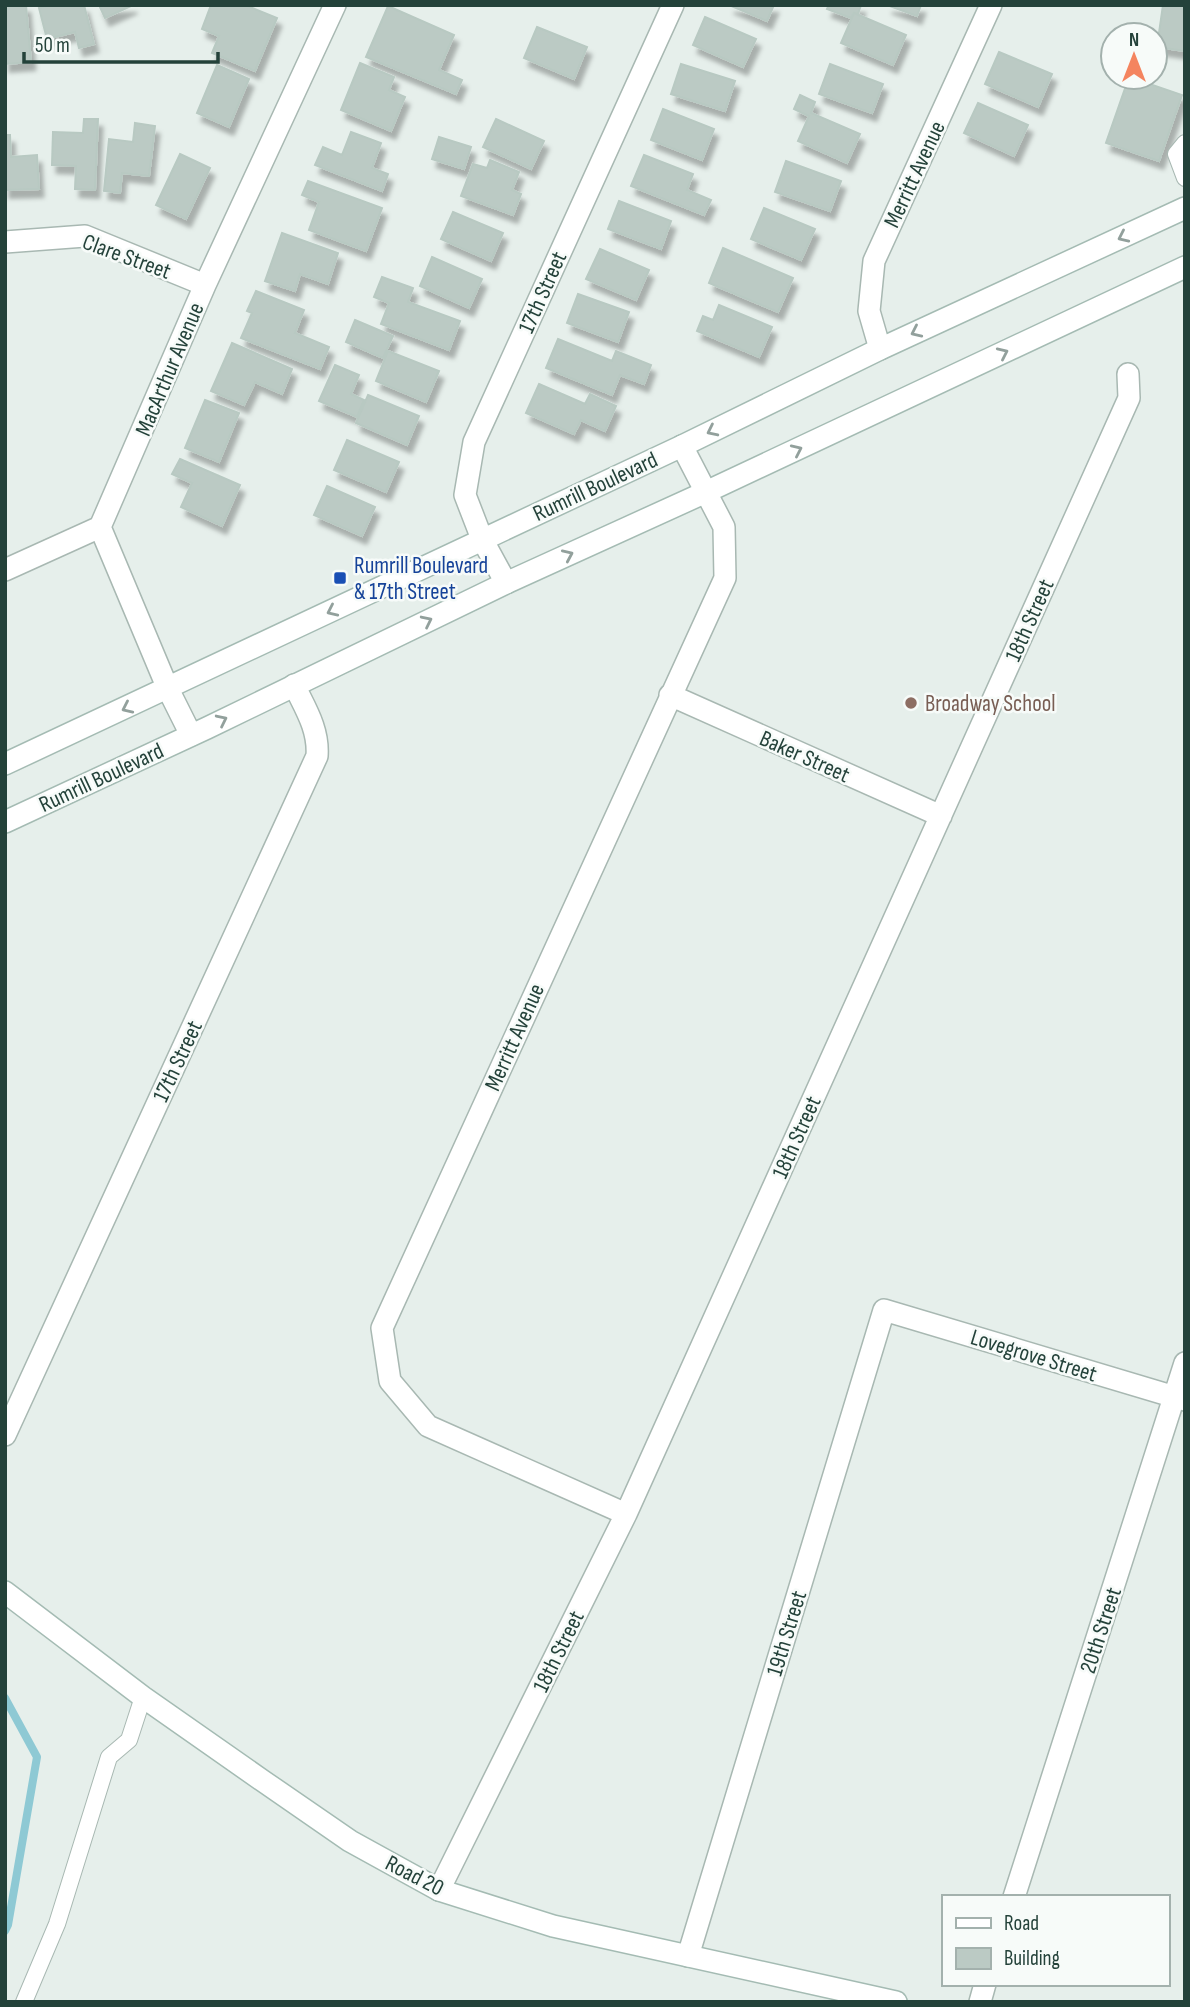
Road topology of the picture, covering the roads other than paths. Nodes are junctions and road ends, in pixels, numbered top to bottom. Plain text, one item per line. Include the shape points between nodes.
1 (335, 5) edge
2 (673, 5) edge
3 (991, 5) edge
4 (1185, 143) edge
5 (1185, 178) edge
6 (1185, 208) edge
7 (5, 242) edge
8 (1185, 267) edge
9 (205, 285) junction
10 (880, 349) junction
11 (1128, 374) dead end
12 (682, 446) junction
13 (706, 492) junction
14 (100, 527) junction
15 (482, 539) junction
16 (5, 570) edge
17 (506, 583) junction
18 (294, 685) junction
19 (168, 689) junction
20 (670, 695) junction
21 (191, 735) junction
22 (5, 764) edge
23 (941, 816) junction
24 (5, 822) edge
25 (884, 1310) joint
26 (1185, 1363) edge
27 (1180, 1399) edge
28 (5, 1435) edge
29 (626, 1514) junction
30 (5, 1592) edge
31 (143, 1697) junction
32 (439, 1890) junction
33 (1015, 1895) edge
34 (688, 1956) junction
35 (24, 2002) edge
36 (897, 2002) edge

1 - 9 street, MacArthur Avenue
2 - 15 street, 17th Street via 474,442 465,495
3 - 10 street, Merritt Avenue via 874,261 869,311
4 - 5 lane via 1176,154
6 -> 10 street, Rumrill Boulevard
7 - 9 street, Clare Street via 85,236
13 -> 8 street, Rumrill Boulevard
9 - 14 street, MacArthur Avenue
10 -> 12 street, Rumrill Boulevard
11 - 23 street, 18th Street via 1129,398
12 - 13 street, Merritt Avenue
12 - 15 street, Rumrill Boulevard
17 -> 13 street, Rumrill Boulevard
13 - 20 street, Merritt Avenue via 724,527 725,578
14 - 16 street
14 - 19 street
15 - 17 street, 17th Street
15 -> 19 street, Rumrill Boulevard
18 -> 17 street, Rumrill Boulevard
21 -> 18 street, Rumrill Boulevard
18 - 28 street, 17th Street via 314,725 317,756
19 - 21 street
19 -> 22 street, Rumrill Boulevard
20 - 23 street, Baker Street
20 - 29 street, Merritt Avenue via 382,1328 390,1381 428,1426
21 - 24 street, Rumrill Boulevard
23 - 29 street, 18th Street
25 - 27 street, Lovegrove Street
25 - 34 street, 19th Street
26 - 27 street, 20th Street
27 - 33 street, 20th Street
29 - 32 street, 18th Street
30 - 31 street, Road 20
31 - 32 street, Road 20 via 350,1840
31 - 35 lane via 129,1740 109,1757 57,1924
32 - 34 street, Road 20 via 553,1926
34 - 36 street, Road 20

